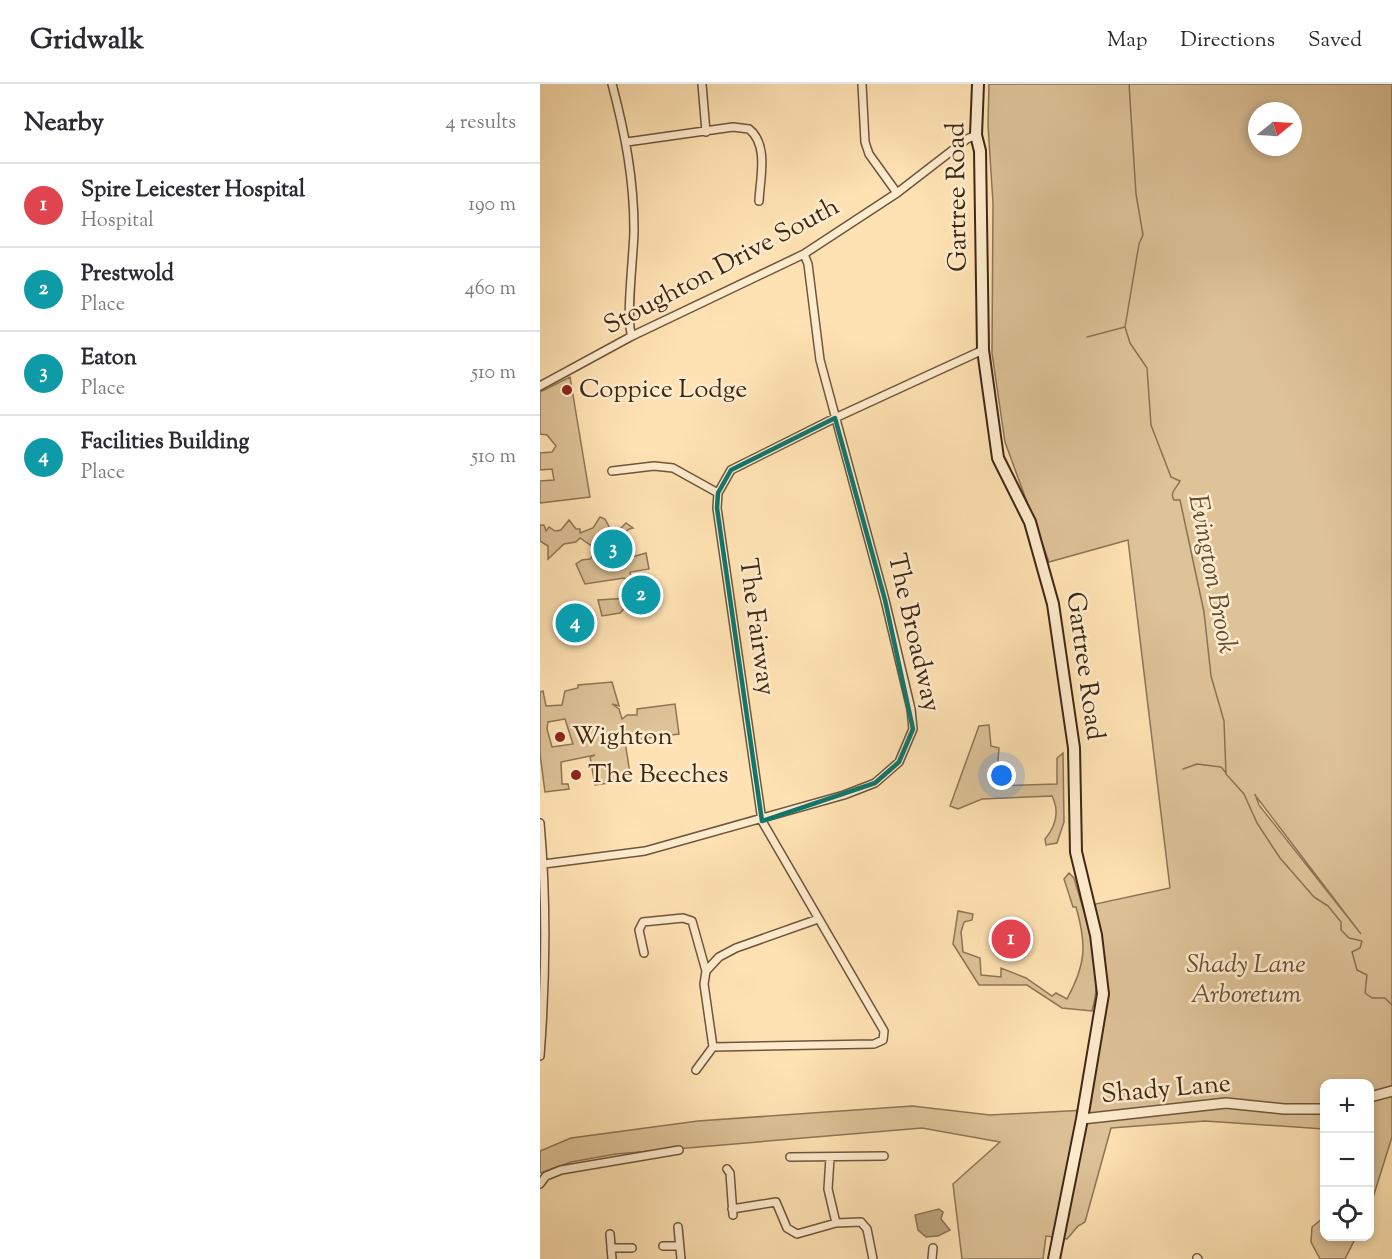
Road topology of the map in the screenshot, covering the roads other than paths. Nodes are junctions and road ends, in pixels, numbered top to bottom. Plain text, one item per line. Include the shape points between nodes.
1 (612, 84) edge
2 (702, 84) edge
3 (861, 84) edge
4 (978, 84) edge
5 (706, 132) junction
6 (976, 135) junction
7 (627, 142) junction
8 (897, 193) junction
9 (759, 201) dead end
10 (804, 254) junction
11 (632, 336) junction
12 (983, 350) junction
13 (540, 386) edge
14 (835, 418) junction
15 (612, 471) dead end
16 (718, 493) junction
17 (762, 820) junction
18 (540, 823) edge
19 (544, 864) junction
20 (818, 919) junction
21 (644, 953) dead end
22 (706, 971) junction
23 (712, 1047) junction
24 (540, 1056) edge
25 (696, 1070) dead end
26 (1392, 1091) edge
27 (1374, 1096) edge
28 (1320, 1108) edge
29 (1082, 1119) junction
30 (678, 1150) dead end
31 (884, 1155) dead end
32 (790, 1157) dead end
33 (830, 1158) junction
34 (727, 1169) dead end
35 (540, 1184) edge
36 (836, 1223) junction
37 (678, 1227) dead end
38 (610, 1234) dead end
39 (663, 1246) dead end
40 (679, 1246) junction
41 (611, 1248) junction
42 (632, 1248) dead end
43 (935, 1249) dead end
44 (612, 1259) edge
45 (681, 1259) edge
46 (873, 1259) edge
47 (932, 1259) edge
48 (1054, 1259) edge

1 - 7 street
2 - 5 street
3 - 8 street via 867,148
4 - 6 main road, Gartree Road
5 - 7 street
5 - 9 street via 741,126 756,134 761,152
6 - 8 street, Stoughton Drive South
6 - 12 main road, Gartree Road via 980,151
7 - 11 street via 633,186 629,324
8 - 10 street, Stoughton Drive South
10 - 11 street, Stoughton Drive South
10 - 14 street, The Broadway via 820,360
11 - 13 street, Stoughton Drive South
12 - 14 street
12 - 29 main road, Gartree Road via 998,458 1030,522 1049,580 1074,748 1076,852 1096,935 1103,994
14 - 16 street via 731,470
14 - 17 street, The Broadway via 885,600 913,729 899,762 875,783
15 - 16 street via 673,468
16 - 17 street, The Fairway
17 - 19 street, The Broadway via 645,851
17 - 20 street, The Fairway
18 - 19 street
19 - 24 street via 545,990
20 - 22 street via 736,948 718,957
20 - 23 street, The Fairway via 884,1031 884,1040 874,1044
21 - 22 street via 639,930 643,922 683,918 692,921
22 - 23 street via 704,984
23 - 25 street
26 - 27 street
28 - 29 street, Shady Lane via 1226,1103
29 - 48 main road, Gartree Road
30 - 35 street via 561,1170 546,1176
31 - 33 street
32 - 33 street
33 - 36 street via 828,1189
34 - 36 street via 732,1212 776,1202 787,1228 797,1234
36 - 46 street via 856,1221 864,1225
37 - 40 street
38 - 41 street
39 - 40 street
40 - 45 street
41 - 42 street
41 - 44 street
43 - 47 street

